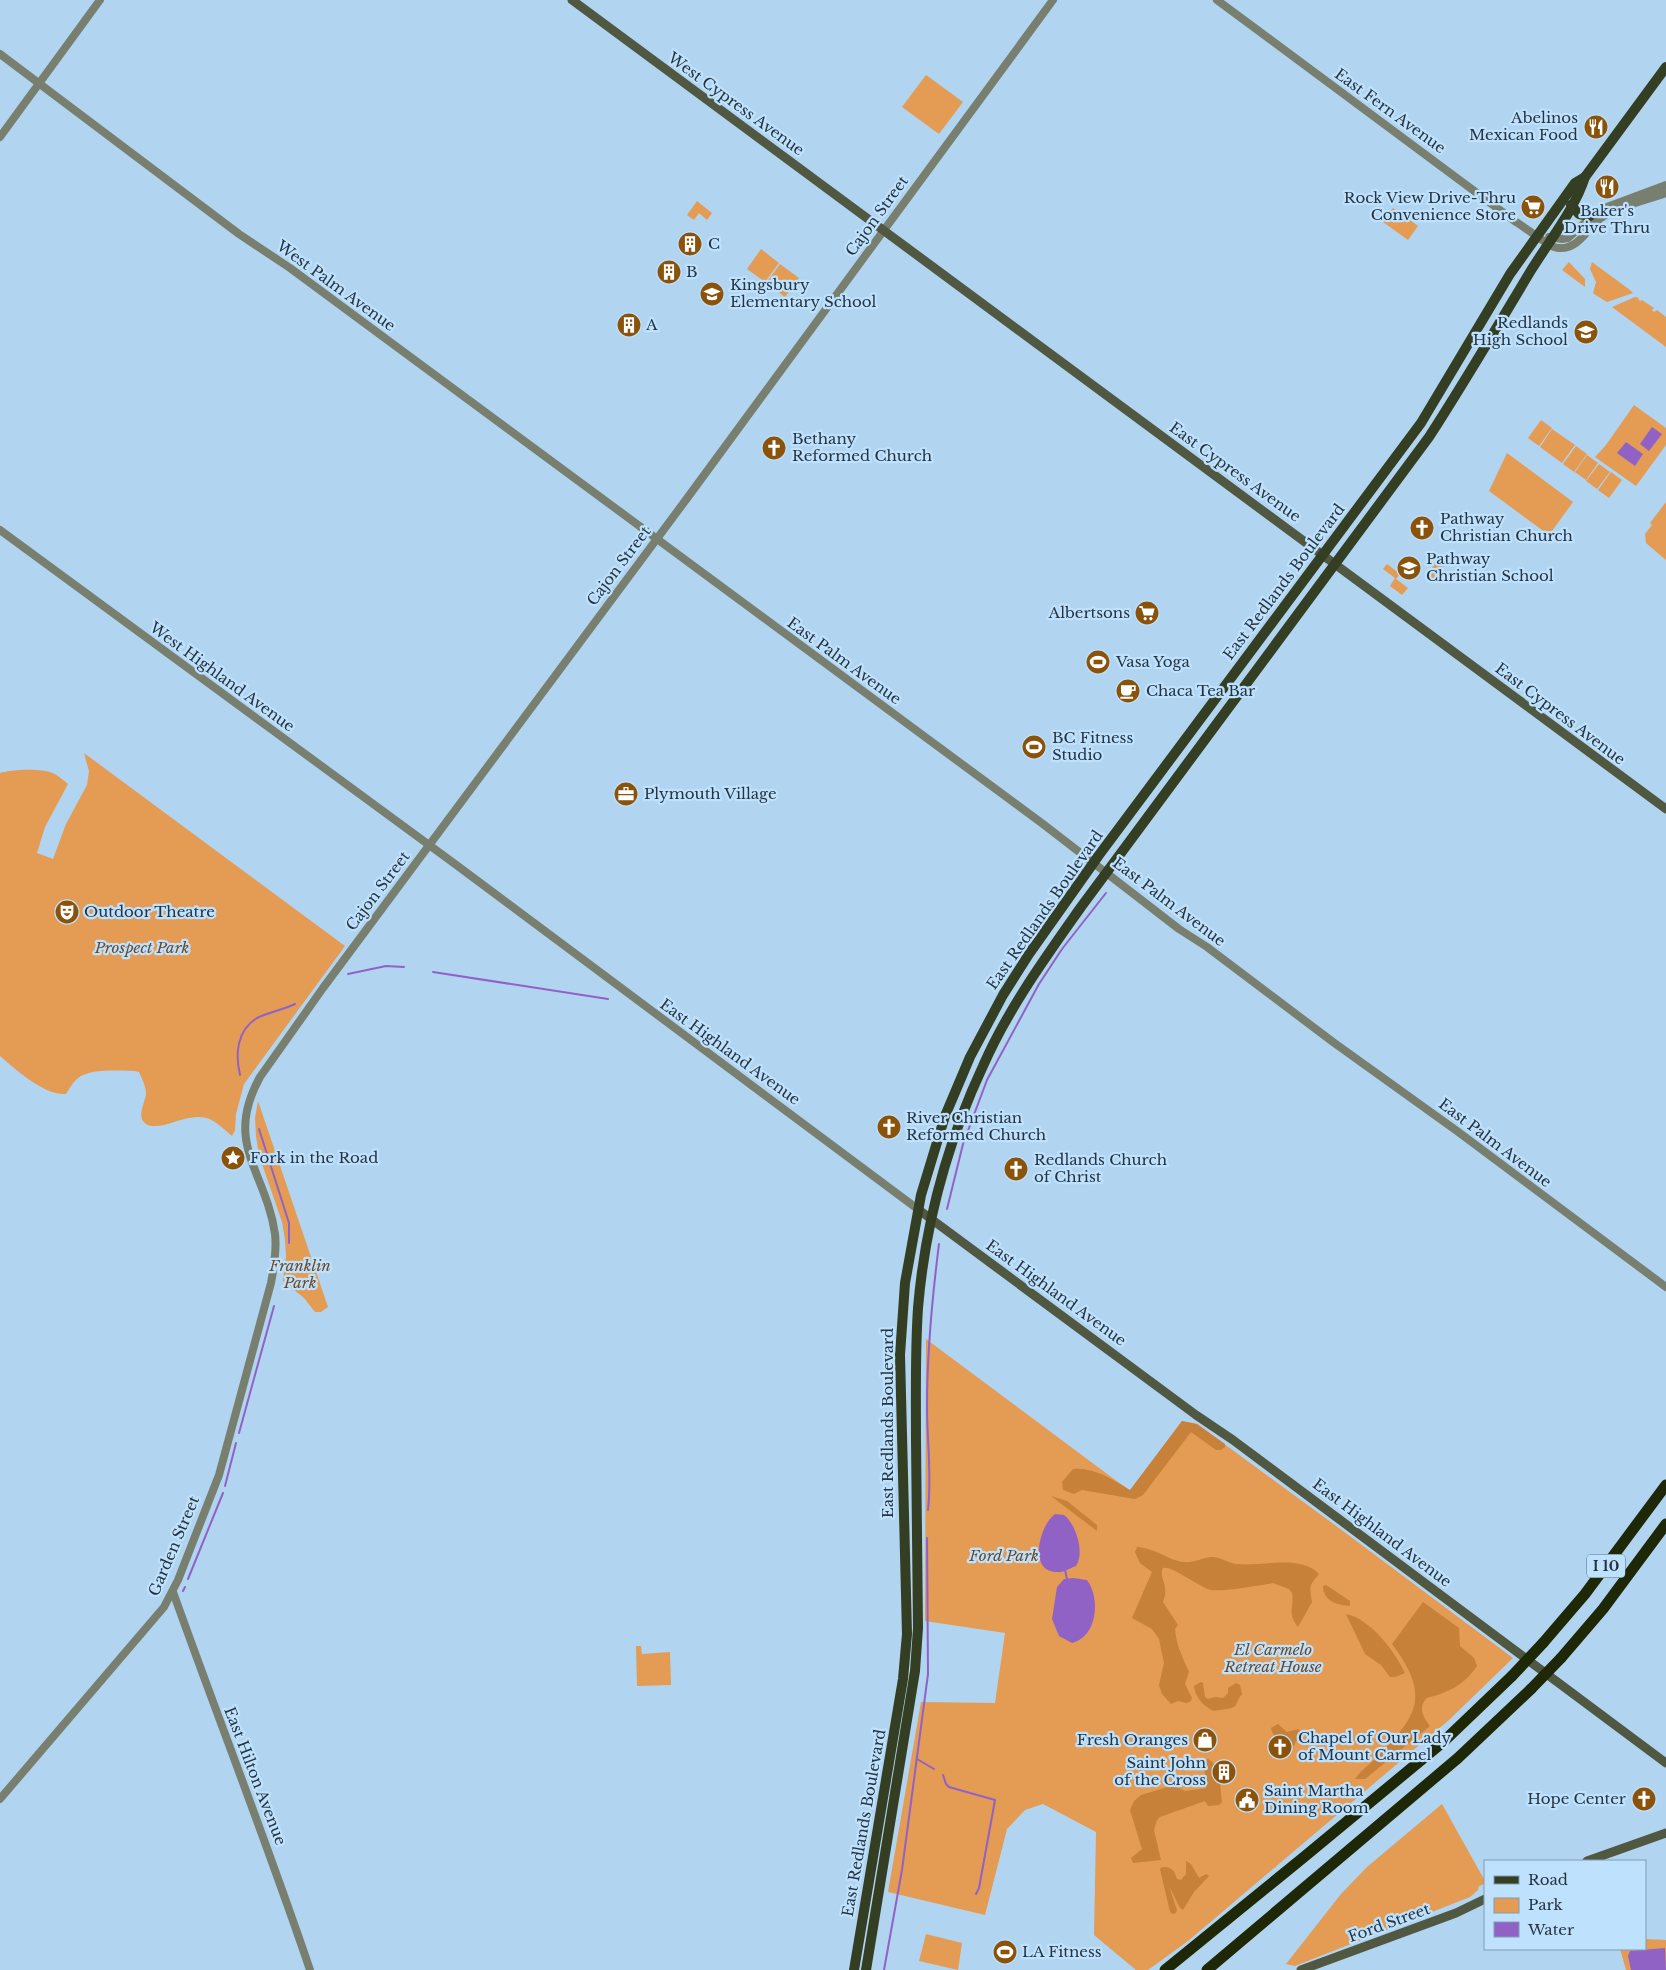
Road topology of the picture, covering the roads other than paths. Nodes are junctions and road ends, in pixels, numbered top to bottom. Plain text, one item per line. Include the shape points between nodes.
1 (100, 0) edge
2 (572, 0) edge
3 (1053, 0) edge
4 (1217, 0) edge
5 (0, 54) edge
6 (1666, 66) edge
7 (39, 83) junction
8 (0, 137) edge
9 (1585, 177) junction
10 (1666, 185) edge
11 (1666, 193) edge
12 (1571, 205) junction
13 (1590, 216) junction
14 (884, 230) junction
15 (1537, 235) junction
16 (1550, 241) junction
17 (0, 530) edge
18 (656, 539) junction
19 (1324, 555) junction
20 (1336, 564) junction
21 (1666, 809) edge
22 (429, 846) junction
23 (1094, 863) junction
24 (1107, 873) junction
25 (919, 1210) junction
26 (932, 1220) junction
27 (271, 1283) joint
28 (1666, 1287) edge
29 (1666, 1485) edge
30 (1666, 1524) edge
31 (173, 1592) junction
32 (1666, 1763) edge
33 (0, 1799) edge
34 (1666, 1833) edge
35 (1589, 1860) edge
36 (1484, 1899) edge
37 (310, 1970) edge
38 (854, 1970) edge
39 (866, 1970) edge
40 (1165, 1970) edge
41 (1207, 1970) edge
42 (1301, 1970) edge

1 - 7 street
2 - 14 main road, West Cypress Avenue
3 - 14 street, Cajon Street
4 - 15 street, East Fern Avenue
5 - 7 street, West Palm Avenue
6 - 9 main road, East Redlands Boulevard
7 - 8 street
7 - 18 street, West Palm Avenue via 239,234 290,268
9 - 12 main road, East Redlands Boulevard
9 - 15 main road, East Redlands Boulevard via 1575,183
10 - 13 street via 1608,205
11 - 16 street via 1609,213 1579,241 1569,246 1558,248
12 - 13 main road via 1579,214
12 - 16 main road, East Redlands Boulevard
13 - 16 street via 1568,238
14 - 18 street, Cajon Street
14 - 19 main road, East Cypress Avenue
15 - 16 street, East Fern Avenue
15 - 19 main road, East Redlands Boulevard via 1420,423
16 - 20 main road, East Redlands Boulevard via 1429,437
17 - 22 street, West Highland Avenue
18 - 22 street, Cajon Street
18 - 23 street, East Palm Avenue
19 - 20 main road, East Cypress Avenue
19 - 23 main road, East Redlands Boulevard
20 - 21 main road, East Cypress Avenue
20 - 24 main road, East Redlands Boulevard
22 - 25 street, East Highland Avenue
22 - 27 street, Cajon Street via 318,995 252,1092 245,1113 246,1140 275,1232
23 - 24 street, East Palm Avenue
23 - 25 main road, East Redlands Boulevard via 1029,954 970,1057 945,1116
24 - 26 main road, East Redlands Boulevard via 1038,968 983,1066 952,1145
24 - 28 street, East Palm Avenue
25 - 26 main road, East Highland Avenue
25 - 38 main road, East Redlands Boulevard via 905,1283 900,1355 907,1634 903,1679
26 - 32 main road, East Highland Avenue
26 - 39 main road, East Redlands Boulevard via 918,1307 916,1360 918,1628 915,1671
27 - 31 street, Garden Street via 219,1475
29 - 40 highway, I 10, bridge via 1585,1594 1512,1676 1443,1742
30 - 41 highway, I 10, bridge via 1603,1609 1531,1689 1458,1758
31 - 33 street, Garden Street via 164,1607
31 - 37 street, East Hilton Avenue via 258,1819
34 - 35 main road
36 - 42 main road, Ford Street via 1456,1913

